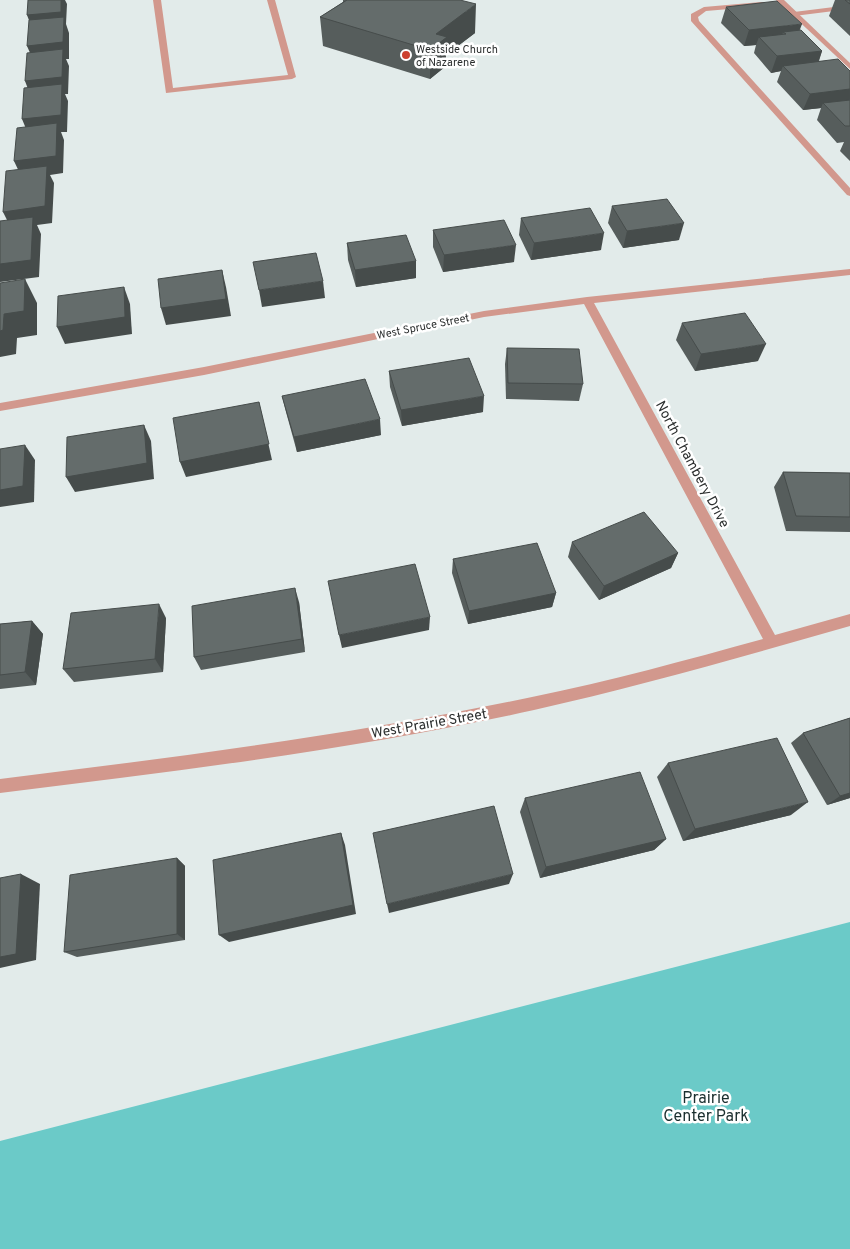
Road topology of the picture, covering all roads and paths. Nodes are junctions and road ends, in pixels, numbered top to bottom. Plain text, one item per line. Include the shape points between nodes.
1 (156, 0) edge
2 (271, 0) edge
3 (776, 2) edge
4 (850, 7) edge
5 (794, 14) junction
6 (850, 67) edge
7 (850, 193) edge
8 (850, 272) edge
9 (587, 300) junction
10 (0, 407) edge
11 (850, 620) edge
12 (772, 642) junction
13 (0, 786) edge

1 - 2 street via 169,91 292,77
3 - 5 street
3 - 7 street via 704,9 694,16 695,21
4 - 5 street
5 - 6 street
8 - 9 street, West Spruce Street
9 - 10 street, West Spruce Street via 484,314 204,371
9 - 12 street, North Chambery Drive
11 - 12 street, West Prairie Street
12 - 13 street, West Prairie Street via 659,674 488,713 169,766

